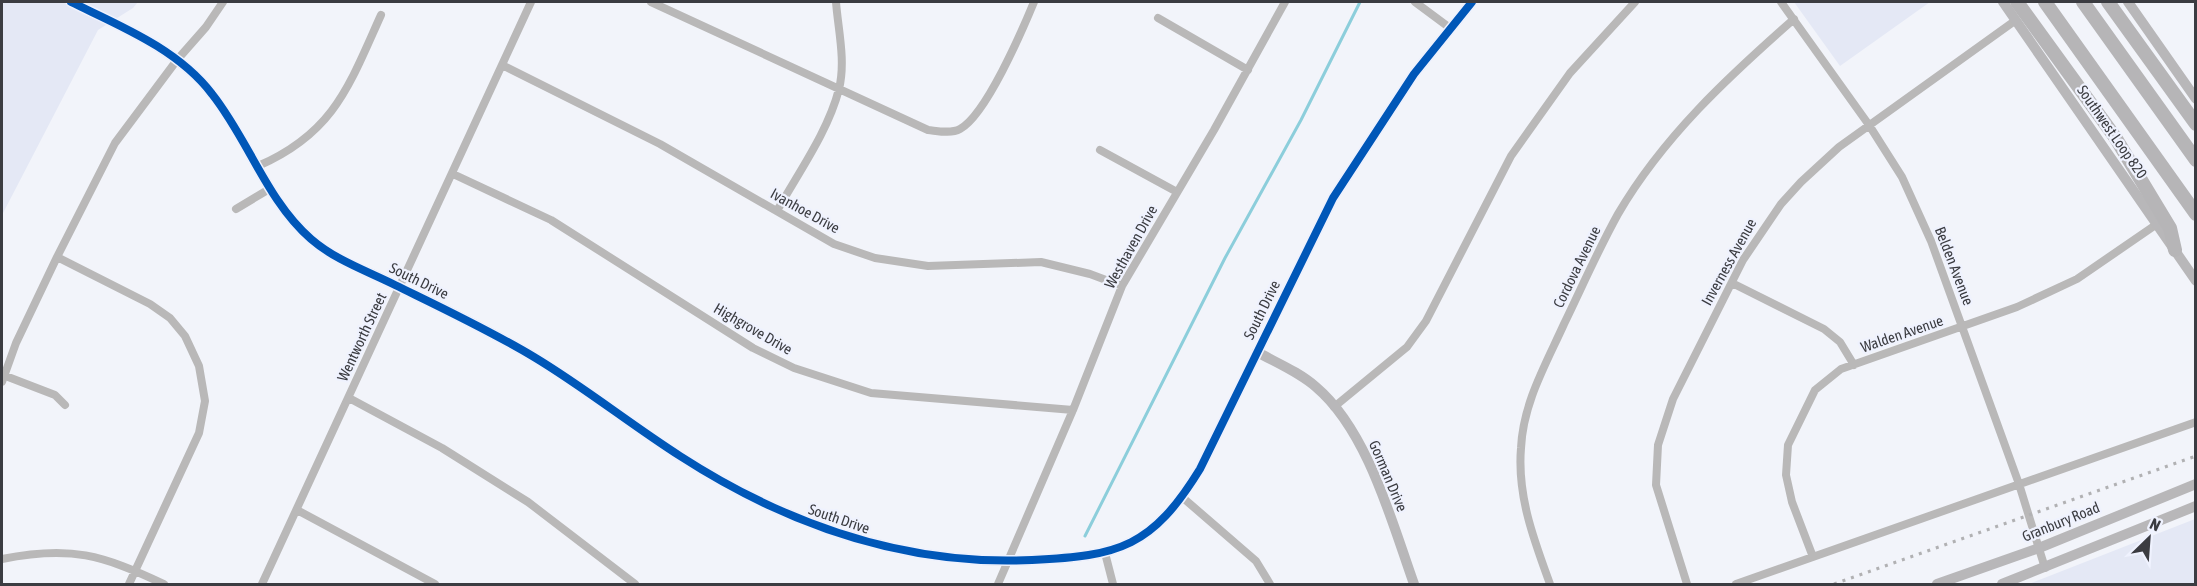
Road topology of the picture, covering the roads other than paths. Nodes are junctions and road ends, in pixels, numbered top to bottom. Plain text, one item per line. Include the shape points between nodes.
1 (71, 2) edge
2 (223, 2) edge
3 (531, 2) edge
4 (651, 2) edge
5 (836, 2) edge
6 (1034, 2) edge
7 (1285, 2) edge
8 (1414, 2) edge
9 (1472, 2) edge
10 (1635, 2) edge
11 (1781, 2) edge
12 (2003, 2) edge
13 (2017, 2) edge
14 (2045, 2) edge
15 (2084, 2) edge
16 (2108, 2) edge
17 (2128, 2) edge
18 (381, 15) dead end
19 (1158, 18) dead end
20 (1794, 19) junction
21 (2016, 20) junction
22 (1450, 28) junction
23 (177, 60) junction
24 (502, 65) junction
25 (1248, 70) junction
26 (839, 89) junction
27 (2196, 99) edge
28 (2196, 124) edge
29 (1869, 125) junction
30 (1100, 150) dead end
31 (2196, 160) edge
32 (258, 166) junction
33 (453, 174) junction
34 (271, 188) junction
35 (1177, 192) junction
36 (236, 209) dead end
37 (777, 211) junction
38 (2196, 214) edge
39 (2157, 224) junction
40 (2175, 250) junction
41 (57, 257) junction
42 (2196, 281) edge
43 (1732, 282) junction
44 (1122, 286) junction
45 (400, 287) junction
46 (1963, 326) junction
47 (1257, 352) junction
48 (1854, 365) junction
49 (2, 378) edge
50 (349, 398) junction
51 (64, 405) dead end
52 (1335, 407) junction
53 (1073, 410) junction
54 (2196, 422) edge
55 (2019, 484) junction
56 (2196, 484) edge
57 (1182, 497) junction
58 (2196, 506) edge
59 (297, 510) junction
60 (2038, 548) junction
61 (1105, 553) junction
62 (1813, 557) junction
63 (2, 559) edge
64 (1008, 561) junction
65 (2045, 568) junction
66 (136, 571) junction
67 (129, 585) edge
68 (164, 585) edge
69 (262, 585) edge
70 (435, 585) edge
71 (635, 585) edge
72 (998, 585) edge
73 (1113, 585) edge
74 (1270, 585) edge
75 (1414, 585) edge
76 (1551, 585) edge
77 (1687, 585) edge
78 (1736, 585) edge
79 (1937, 585) edge
80 (2002, 585) edge

1 - 23 street, South Drive
2 - 23 street
3 - 24 street, Wentworth Street
4 - 26 street
5 - 26 street via 841,54
6 - 26 street via 979,112 957,131 928,130
7 - 25 street, Westhaven Drive
8 - 22 street
9 - 22 street, South Drive
10 - 52 street via 1570,74 1511,156 1426,321 1407,347
11 - 20 street, Belden Avenue
12 - 21 street, Southwest Loop 820
13 - 40 highway via 2115,137 2170,228
14 - 38 highway
15 - 31 highway
16 - 28 highway
17 - 27 street
18 - 32 street via 329,117 305,140
19 - 25 street
20 - 29 street, Belden Avenue
20 - 76 street, Cordova Avenue via 1727,78 1662,150 1619,213 1534,387 1521,447 1521,481 1534,539
21 - 29 street, Inverness Avenue
21 - 39 street, Southwest Loop 820
22 - 47 street, South Drive via 1401,92 1333,198
23 - 32 street, South Drive via 210,90
23 - 41 street via 115,143
24 - 33 street, Wentworth Street
24 - 37 street, Ivanhoe Drive via 660,144
25 - 35 street, Westhaven Drive
26 - 37 street via 816,141
29 - 43 street, Inverness Avenue via 1801,182 1781,204 1761,230
29 - 46 street, Belden Avenue via 1902,177
30 - 35 street
32 - 34 street, South Drive
33 - 45 street, Wentworth Street
33 - 53 street, Highgrove Drive via 551,220 753,348 794,368 871,393
34 - 36 street
34 - 45 street, South Drive via 289,216 310,238 336,256
35 - 44 street, Westhaven Drive
37 - 44 street, Ivanhoe Drive via 834,244 900,263 928,266 1041,262
39 - 40 street, Southwest Loop 820
39 - 46 street, Walden Avenue via 2077,279
40 - 42 street, Southwest Loop 820
41 - 49 street
41 - 66 street via 170,318 185,336 199,366 205,401 199,433
43 - 48 street via 1834,336
43 - 77 street, Inverness Avenue via 1673,399 1658,445 1656,485
44 - 53 street, Westhaven Drive
45 - 50 street, Wentworth Street
45 - 64 street, South Drive via 486,329 584,388 694,465 783,513 889,548 942,558
46 - 48 street, Walden Avenue
46 - 55 street, Belden Avenue
47 - 52 street, Gorman Drive via 1294,371
47 - 57 street, South Drive via 1200,469
48 - 62 street, Walden Avenue via 1841,369 1815,390 1788,446 1788,487
49 - 51 street via 55,395
50 - 59 street, Wentworth Street
50 - 71 street via 442,448 528,502
52 - 75 street, Gorman Drive via 1364,453
53 - 64 street, Westhaven Drive
54 - 55 street
55 - 60 street, Belden Avenue
55 - 62 street
56 - 60 street, Granbury Road
57 - 61 street, South Drive via 1149,531
57 - 74 street via 1256,561
58 - 65 street
59 - 69 street, Wentworth Street
59 - 70 street
60 - 65 street, Belden Avenue
60 - 79 street, Granbury Road
61 - 64 street, South Drive
61 - 73 street
62 - 78 street
63 - 66 street via 90,554
64 - 72 street, Westhaven Drive
65 - 80 street
66 - 67 street
66 - 68 street

